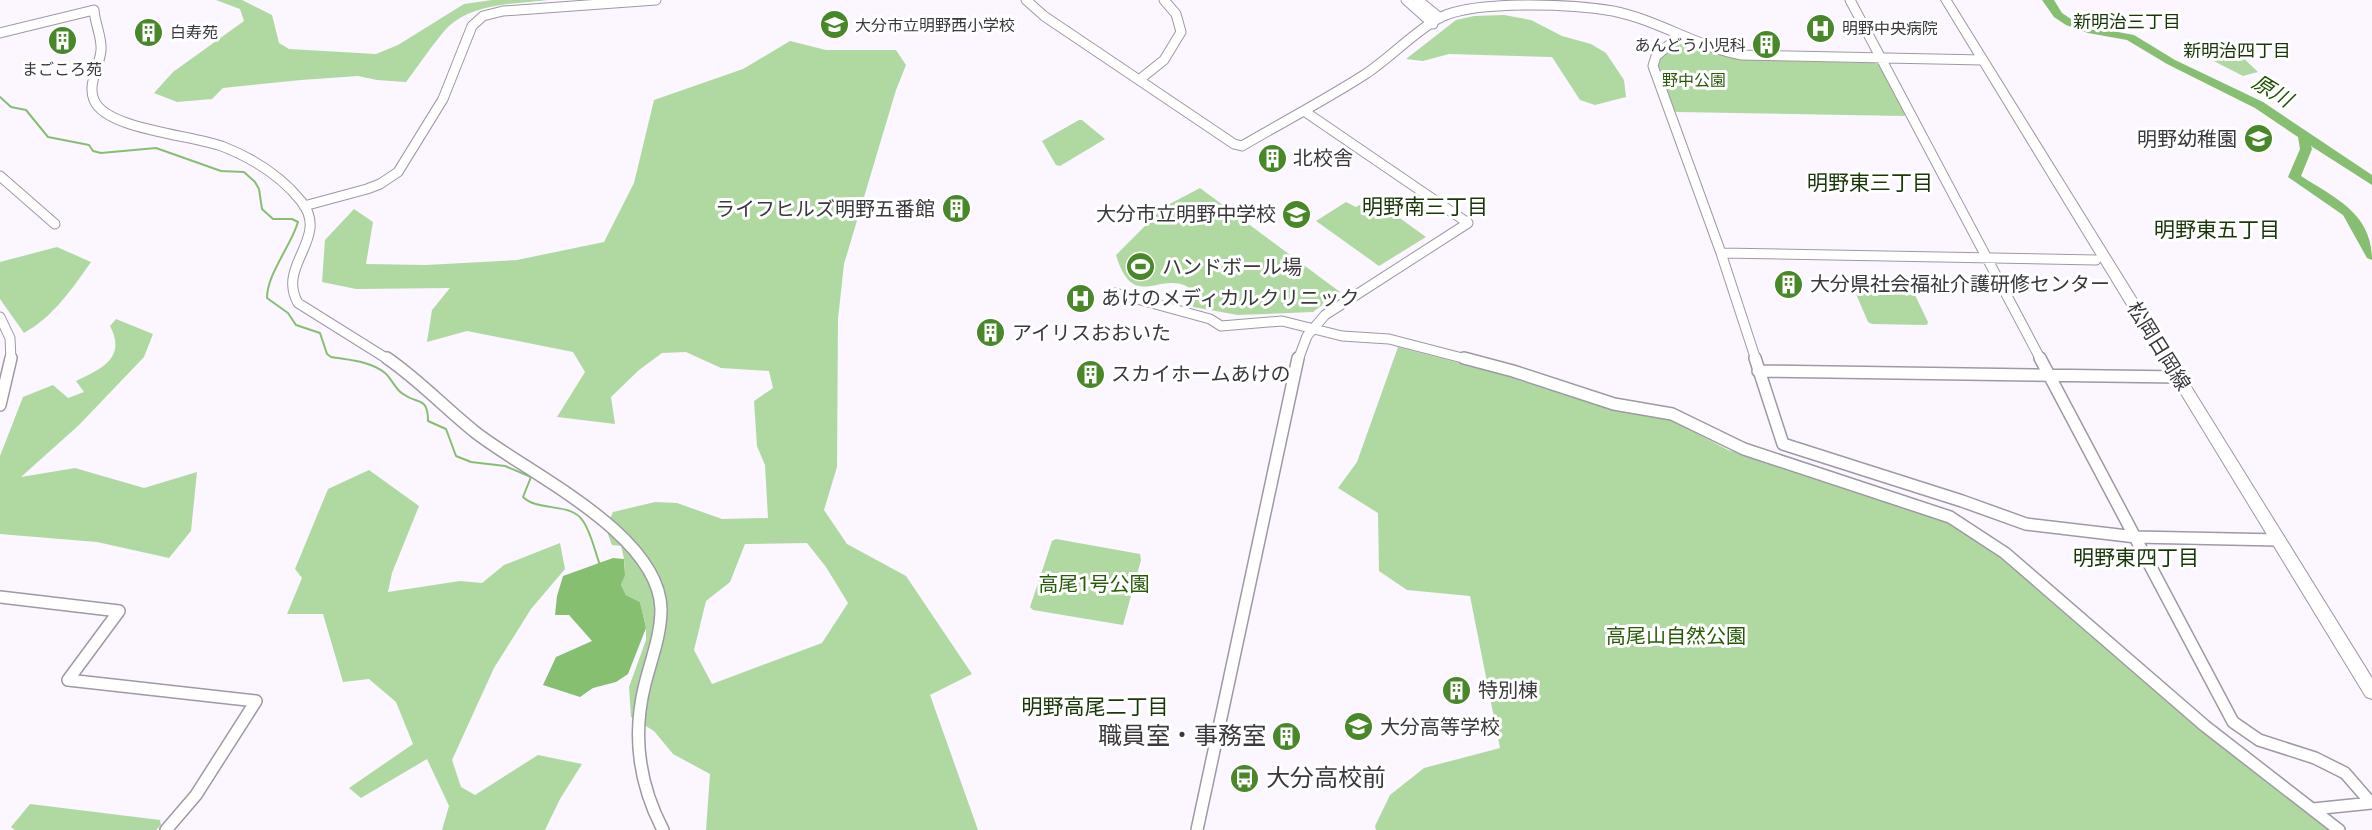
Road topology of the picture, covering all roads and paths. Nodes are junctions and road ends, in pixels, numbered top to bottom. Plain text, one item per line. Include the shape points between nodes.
1 (657, 0) edge
2 (1026, 0) edge
3 (1164, 0) edge
4 (1406, 0) edge
5 (1418, 0) edge
6 (1850, 0) edge
7 (1946, 0) edge
8 (1436, 21) junction
9 (0, 33) edge
10 (1680, 36) junction
11 (1881, 58) junction
12 (1983, 60) junction
13 (1139, 80) junction
14 (1304, 111) junction
15 (0, 176) edge
16 (304, 206) junction
17 (55, 224) dead end
18 (1721, 253) junction
19 (1987, 258) junction
20 (2096, 260) dead end
21 (1115, 293) dead end
22 (0, 317) edge
23 (1311, 328) junction
24 (1758, 370) junction
25 (2050, 375) junction
26 (2179, 377) junction
27 (0, 405) edge
28 (2136, 537) junction
29 (2279, 540) junction
30 (0, 597) edge
31 (2372, 692) edge
32 (2372, 803) edge
33 (2313, 809) junction
34 (166, 830) edge
35 (663, 830) edge
36 (1197, 830) edge
37 (2339, 830) edge

1 - 16 street via 503,11 483,16 468,30 443,99 398,172 367,189
2 - 13 street
3 - 13 street via 1176,14 1181,32 1164,62
4 - 8 street
5 - 8 street
6 - 11 street
7 - 12 main road, 松岡日岡線
8 - 10 street via 1456,11 1480,6 1565,4 1625,14
8 - 14 street via 1381,64
9 - 16 street via 93,10 101,51 93,98 99,109 116,119 188,134 235,151 280,178
10 - 11 street via 1712,49 1742,55
10 - 18 street via 1656,56 1653,66
11 - 12 street
11 - 19 street
12 - 26 main road, 松岡日岡線
13 - 14 street via 1242,146
14 - 23 street via 1468,224 1325,315
15 - 17 street
16 - 35 street via 311,229 292,276 295,300 393,362 477,433 591,510 631,549 653,578 661,614 641,699 637,737 647,796
18 - 19 street
18 - 24 street
19 - 20 street
19 - 25 street
21 - 23 street via 1210,319 1221,327 1282,321
22 - 27 street via 10,337 12,356
23 - 33 street via 1342,336 1402,342 1513,371 1614,404 1672,414 1744,449 1950,517 2005,553 2205,726
23 - 36 street via 1292,379
24 - 25 street
24 - 28 street via 1783,444 2026,524
25 - 26 street
25 - 28 street
26 - 29 main road, 松岡日岡線
28 - 29 street
28 - 32 street via 2234,722 2259,740 2315,758 2346,773
29 - 31 main road, 松岡日岡線
30 - 34 street via 118,611 68,680 256,701 196,795
32 - 33 street
33 - 37 street

